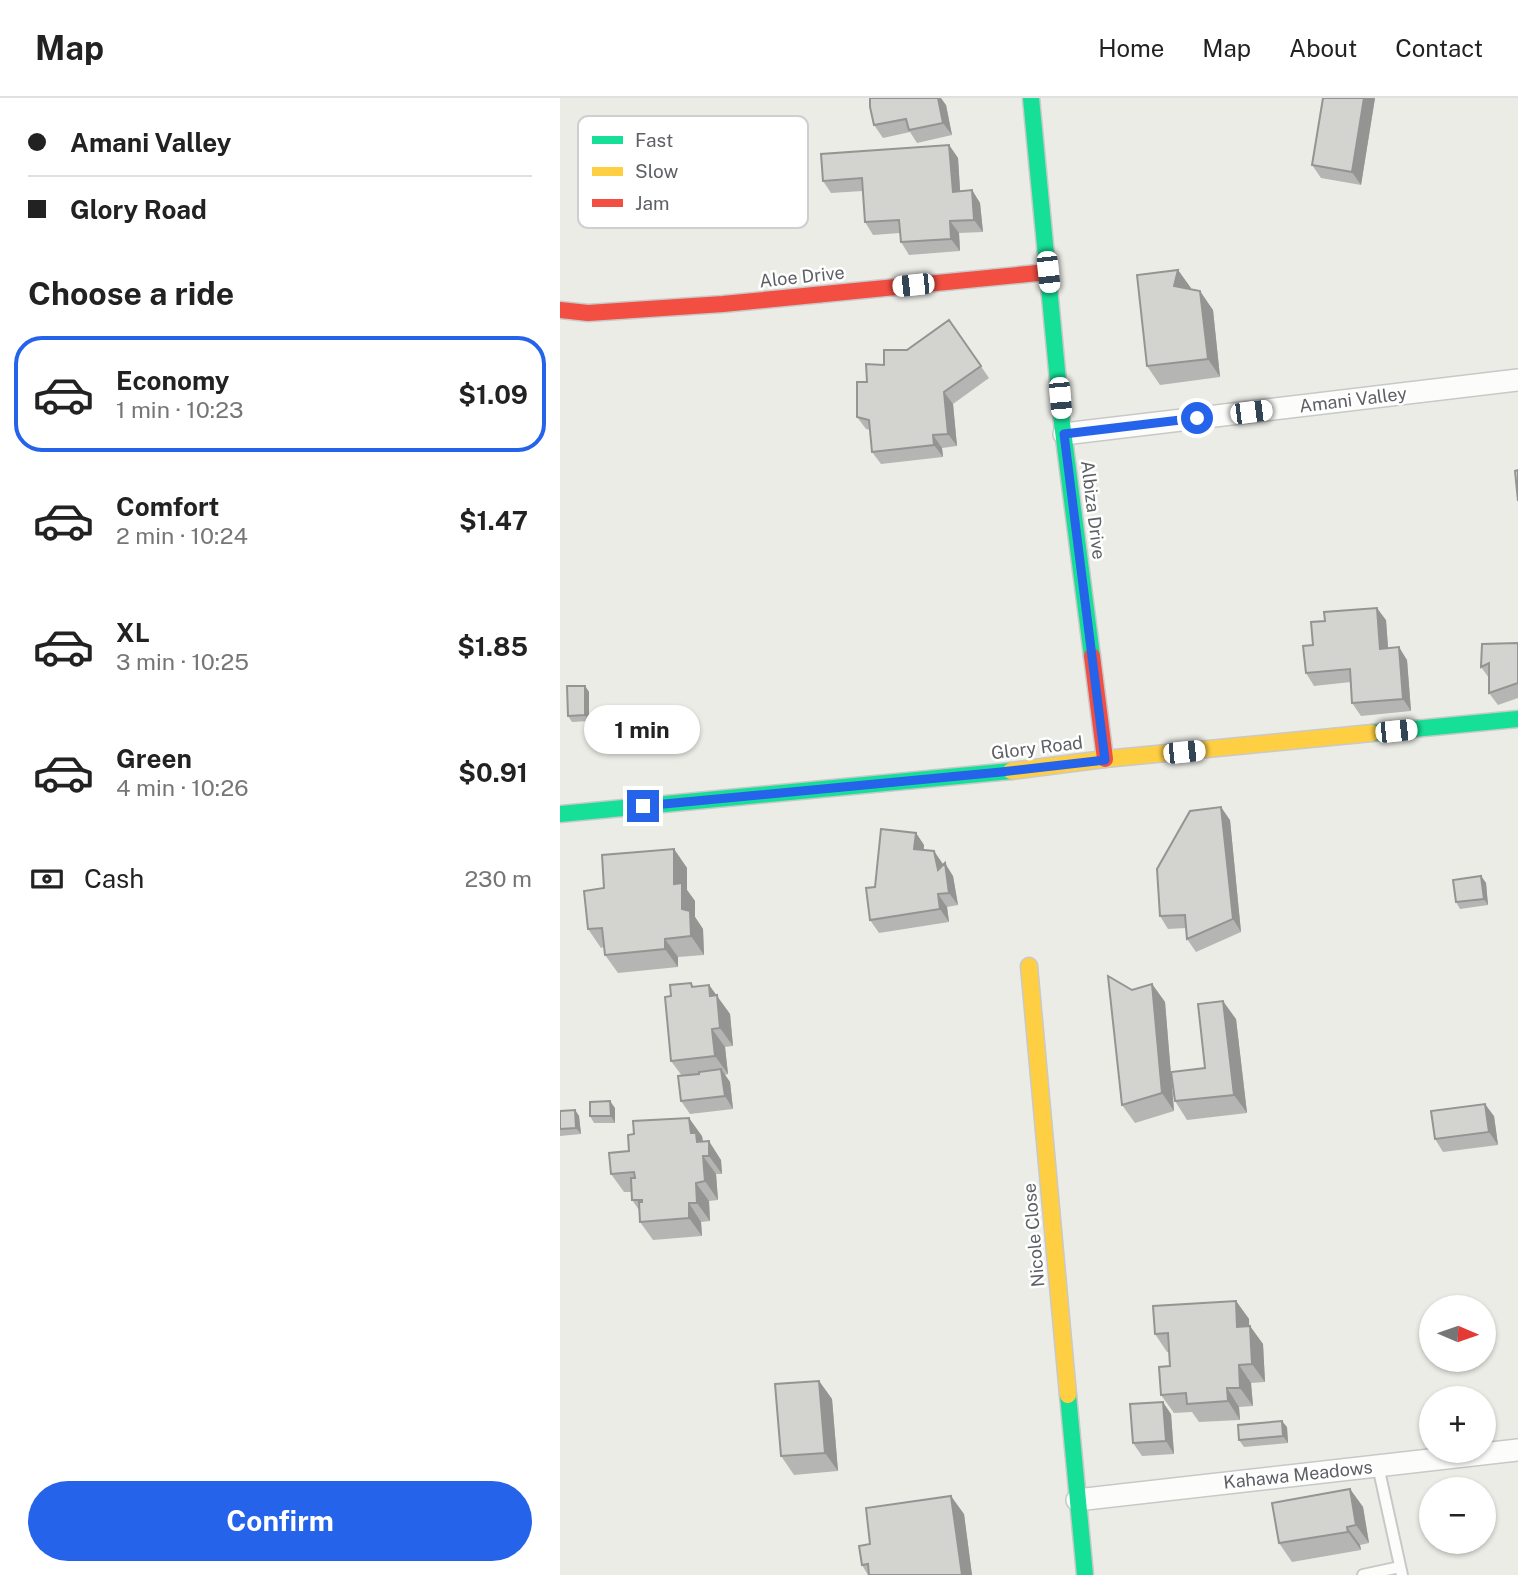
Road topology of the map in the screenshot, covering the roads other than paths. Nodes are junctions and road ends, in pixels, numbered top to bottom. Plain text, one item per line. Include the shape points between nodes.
1 (1031, 98) edge
2 (1048, 272) junction
3 (560, 310) edge
4 (1518, 380) edge
5 (1064, 434) junction
6 (1518, 719) edge
7 (1105, 760) junction
8 (560, 814) edge
9 (1029, 966) dead end
10 (1518, 1450) edge
11 (1378, 1466) junction
12 (1077, 1500) junction
13 (1401, 1571) edge
14 (1085, 1575) edge
15 (1363, 1575) edge

1 - 2 street, Albiza Drive
2 - 3 street, Aloe Drive via 723,304 588,313
2 - 5 street, Albiza Drive
4 - 5 street, Amani Valley
5 - 7 street, Albiza Drive
6 - 7 street, Glory Road
7 - 8 street, Glory Road
9 - 12 street, Nicole Close
10 - 11 street, Kahawa Meadows
11 - 12 street, Kahawa Meadows
11 - 13 lane
12 - 14 street, Nicole Close
13 - 15 lane

